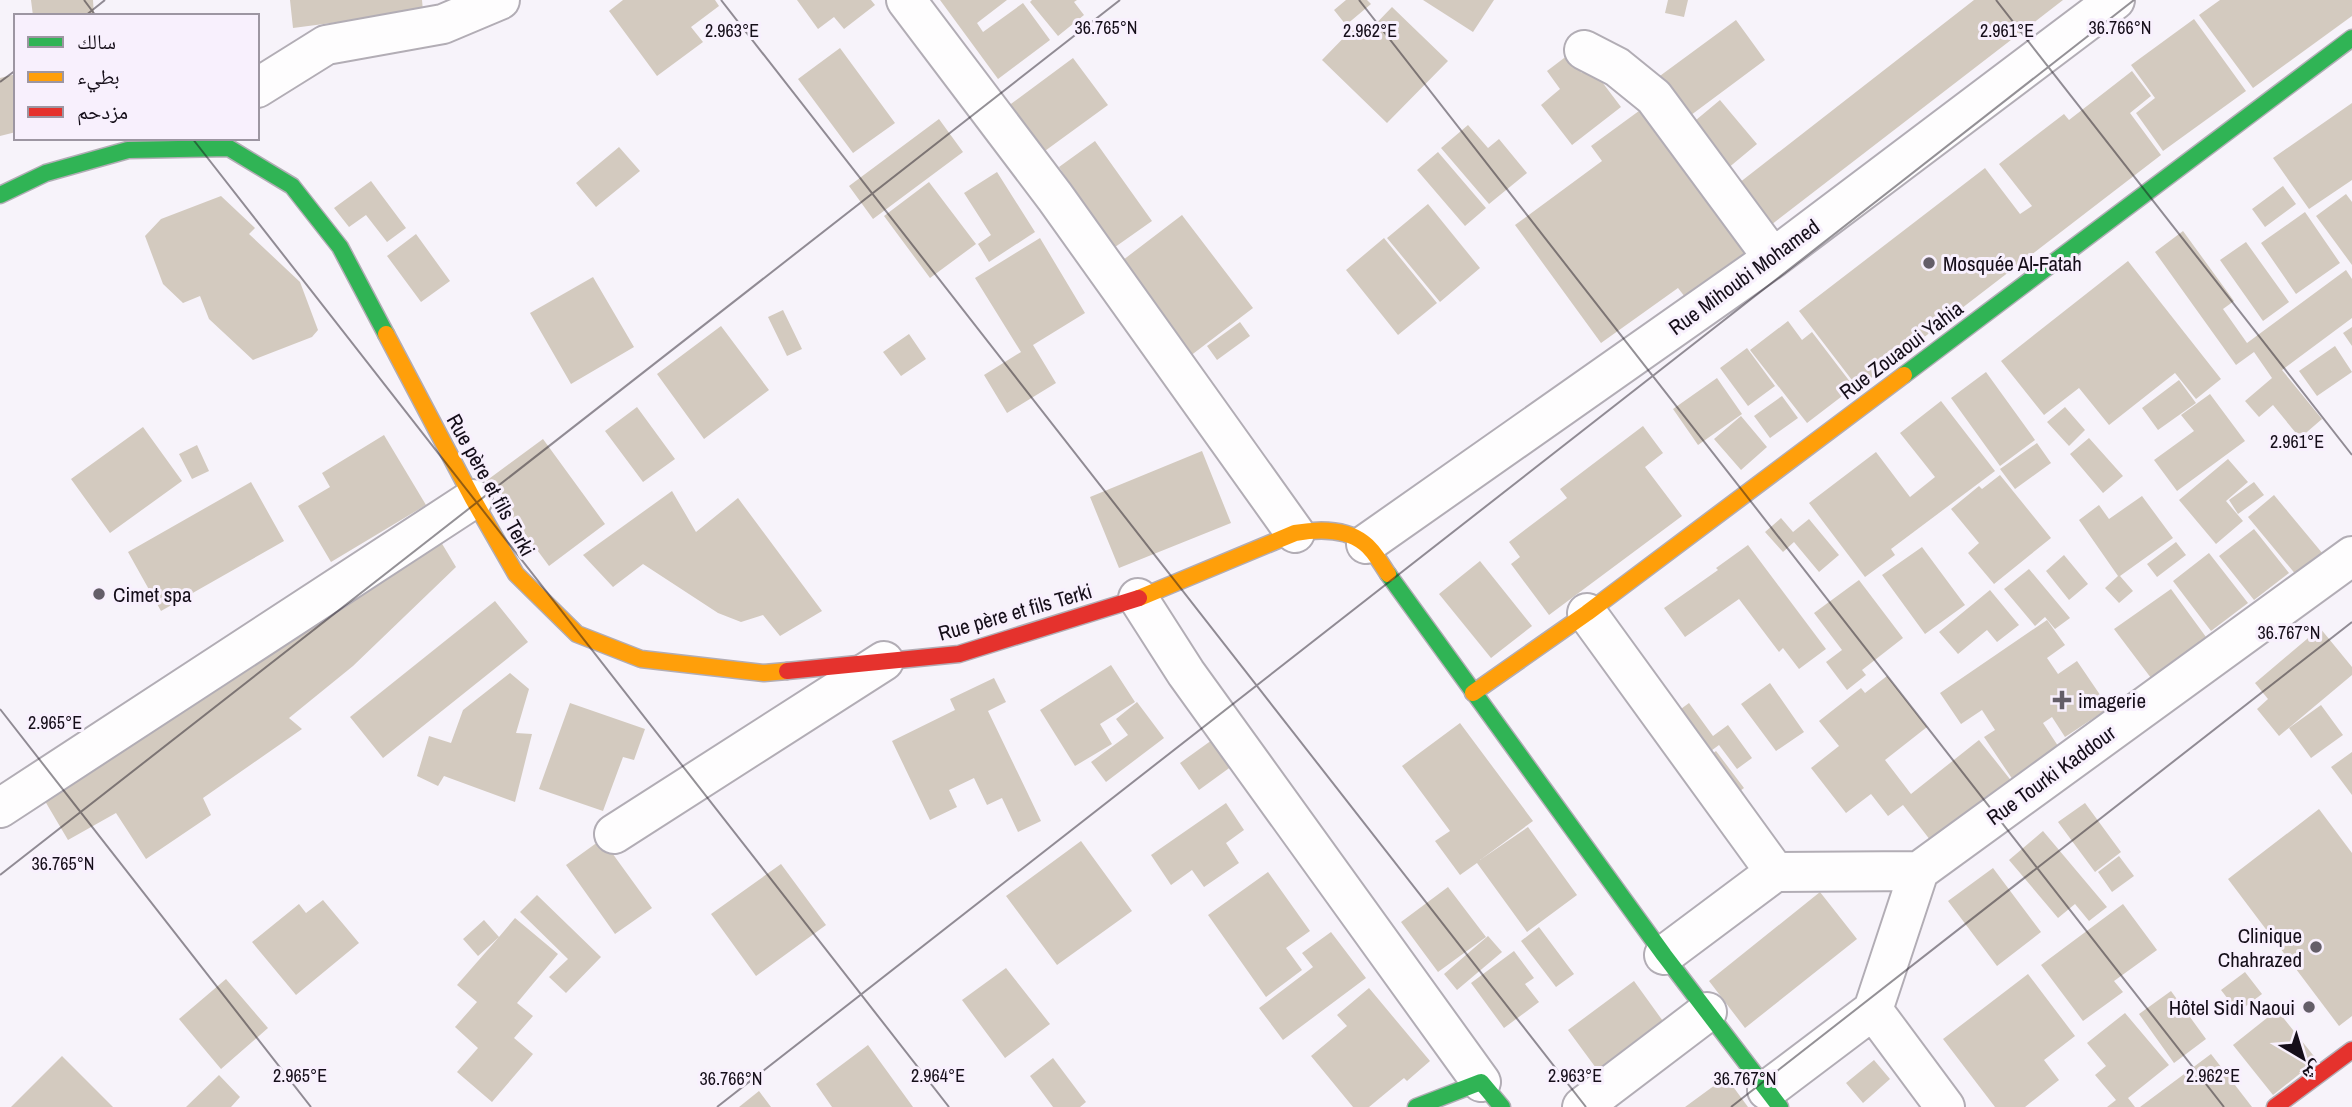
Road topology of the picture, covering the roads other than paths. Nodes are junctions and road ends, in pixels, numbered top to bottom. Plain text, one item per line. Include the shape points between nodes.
1 (500, 0) edge
2 (906, 0) edge
3 (2108, 2) edge
4 (2352, 38) edge
5 (1584, 51) dead end
6 (259, 87) edge
7 (231, 143) edge
8 (0, 195) edge
9 (1773, 258) junction
10 (473, 499) junction
11 (1294, 533) junction
12 (1366, 544) junction
13 (2352, 556) edge
14 (1138, 598) junction
15 (1587, 613) junction
16 (884, 662) junction
17 (1473, 693) junction
18 (0, 808) edge
19 (614, 834) dead end
20 (1919, 871) junction
21 (1775, 872) junction
22 (1664, 955) junction
23 (1872, 1010) junction
24 (1707, 1012) junction
25 (2352, 1050) edge
26 (1492, 1095) edge
27 (1773, 1098) edge
28 (1416, 1107) edge
29 (1581, 1107) edge
30 (1945, 1107) edge
31 (2275, 1107) edge

1 - 6 street via 443,24 326,45
2 - 11 street via 1055,197
3 - 9 street, Rue Mihoubi Mohamed
4 - 15 street, Rue Zouaoui Yahia
5 - 9 street via 1617,67 1654,97
7 - 8 street, Rue père et fils Terki via 128,150 46,173
7 - 10 street, Rue père et fils Terki via 292,186 340,247
9 - 12 street, Rue Mihoubi Mohamed
10 - 16 street, Rue père et fils Terki via 516,574 577,634 640,659 764,673
10 - 18 street
11 - 12 street, Rue père et fils Terki via 1315,528 1349,534
11 - 14 street, Rue père et fils Terki
12 - 17 street
13 - 20 street, Rue Tourki Kaddour
14 - 16 street, Rue père et fils Terki via 959,654
14 - 26 street via 1194,684
15 - 17 street, Rue Zouaoui Yahia
15 - 21 street
16 - 19 street
17 - 22 street
20 - 21 street
20 - 23 street
21 - 22 street
22 - 24 street
23 - 27 street
23 - 30 street
24 - 27 street
24 - 29 street
25 - 31 street
26 - 28 street

